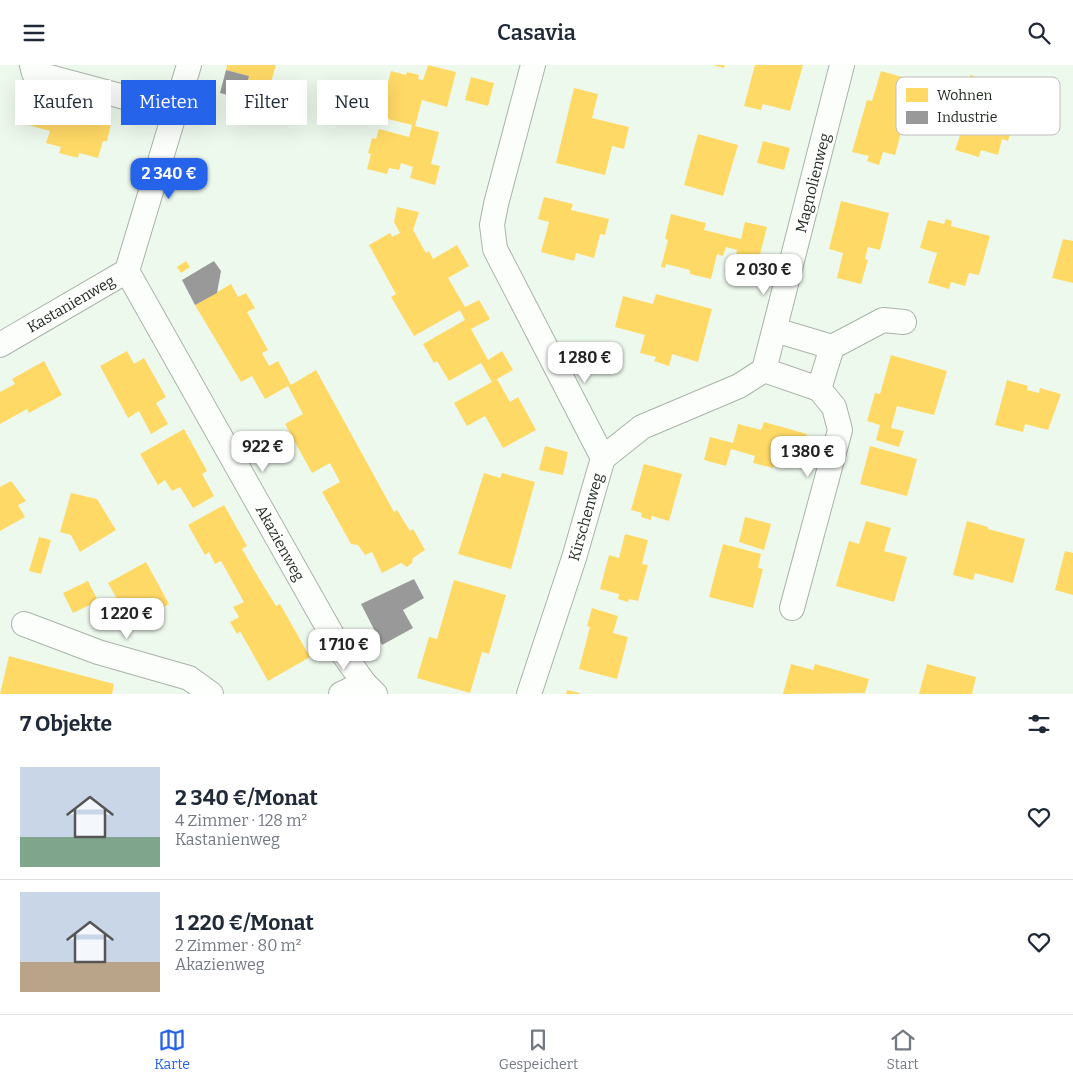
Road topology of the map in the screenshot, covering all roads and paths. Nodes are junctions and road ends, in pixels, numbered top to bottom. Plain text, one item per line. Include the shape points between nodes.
1 (32, 65) edge
2 (190, 65) edge
3 (533, 65) edge
4 (842, 65) edge
5 (186, 80) edge
6 (121, 96) edge
7 (173, 125) edge
8 (127, 271) junction
9 (904, 322) dead end
10 (775, 330) junction
11 (0, 345) edge
12 (832, 347) junction
13 (764, 371) junction
14 (819, 389) junction
15 (603, 458) junction
16 (792, 608) dead end
17 (24, 623) dead end
18 (370, 688) edge
19 (211, 694) edge
20 (341, 694) edge
21 (529, 694) edge

1 - 6 street via 34,73
2 - 5 street, Kastanienweg
3 - 15 street, Kirschenweg via 496,205 492,225 495,249
4 - 10 street, Magnolienweg
7 - 8 street, Kastanienweg
8 - 11 street, Kastanienweg
8 - 18 street, Akazienweg via 340,649
9 - 12 street via 883,320
10 - 12 street
10 - 13 street, Magnolienweg
12 - 14 street
13 - 14 street
13 - 15 street via 739,386 642,427
14 - 16 street via 834,407 840,430
15 - 21 street, Kirschenweg
17 - 19 street via 98,652 189,678
18 - 20 street, Akazienweg

